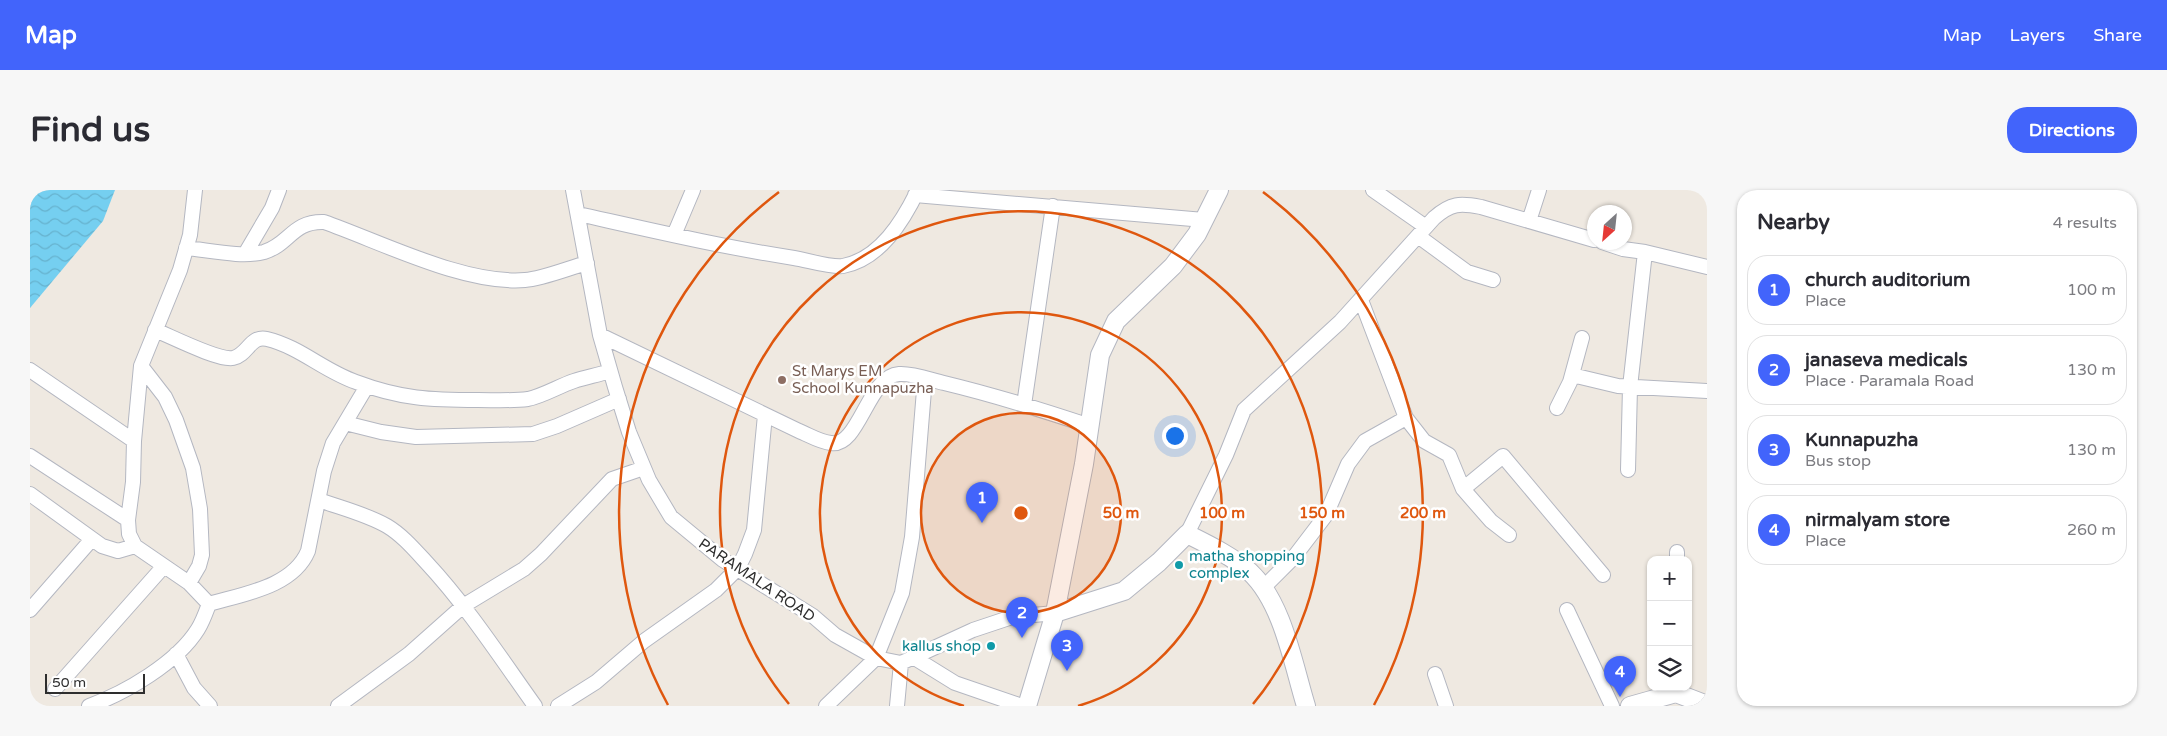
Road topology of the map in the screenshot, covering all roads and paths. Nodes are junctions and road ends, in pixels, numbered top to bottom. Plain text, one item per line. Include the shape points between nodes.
1 (195, 190) edge
2 (279, 190) edge
3 (573, 190) edge
4 (694, 190) edge
5 (1219, 190) edge
6 (1373, 190) edge
7 (1539, 190) edge
8 (916, 192) edge
9 (1053, 206) junction
10 (578, 214) junction
11 (1204, 220) junction
12 (1529, 221) junction
13 (1422, 232) junction
14 (674, 235) junction
15 (1587, 238) edge
16 (186, 248) junction
17 (1630, 250) edge
18 (1645, 252) junction
19 (245, 254) junction
20 (587, 262) junction
21 (1707, 263) edge
22 (1493, 280) dead end
23 (1361, 300) junction
24 (155, 330) junction
25 (600, 334) junction
26 (1582, 338) dead end
27 (142, 366) junction
28 (30, 370) edge
29 (610, 371) junction
30 (1572, 375) junction
31 (925, 378) junction
32 (368, 386) junction
33 (1630, 387) junction
34 (1707, 391) edge
35 (618, 399) junction
36 (1024, 405) junction
37 (1556, 408) dead end
38 (765, 414) junction
39 (1406, 418) junction
40 (346, 423) junction
41 (1090, 426) junction
42 (134, 441) junction
43 (30, 456) edge
44 (644, 468) junction
45 (1628, 470) dead end
46 (1464, 489) junction
47 (32, 500) edge
48 (319, 500) junction
49 (128, 520) junction
50 (1187, 534) junction
51 (1509, 535) dead end
52 (92, 539) junction
53 (135, 546) junction
54 (164, 566) junction
55 (738, 568) junction
56 (1603, 575) dead end
57 (189, 583) junction
58 (1263, 588) junction
59 (209, 604) junction
60 (463, 606) junction
61 (30, 610) edge
62 (1567, 610) dead end
63 (1055, 613) junction
64 (176, 654) junction
65 (876, 658) junction
66 (907, 660) junction
67 (1435, 674) dead end
68 (55, 689) dead end
69 (1674, 691) edge
70 (1679, 691) edge
71 (1707, 705) edge
72 (89, 706) edge
73 (210, 706) edge
74 (338, 706) edge
75 (535, 706) edge
76 (558, 706) edge
77 (826, 706) edge
78 (897, 706) edge
79 (1022, 706) edge
80 (1027, 706) edge
81 (1306, 706) edge
82 (1446, 706) edge
83 (1612, 706) edge
84 (1630, 706) edge

1 - 16 street
2 - 19 street
3 - 10 street, PARAMALA ROAD
4 - 14 street
5 - 11 street
6 - 13 street
7 - 12 street
8 - 9 street
8 - 14 street via 908,211 890,236 870,255 842,266 744,251
9 - 11 street
9 - 36 street
10 - 14 street
10 - 20 street, PARAMALA ROAD
11 - 41 street via 1173,266 1116,321 1100,354
12 - 13 street via 1462,204 1446,208
12 - 15 street
13 - 22 street via 1467,272
13 - 23 street
16 - 19 street
16 - 24 street
17 - 18 street
18 - 21 street
18 - 33 street
19 - 20 street via 263,252 298,228 312,222 324,222 483,278 525,280
20 - 25 street, PARAMALA ROAD
23 - 39 street
23 - 50 street via 1244,410
24 - 27 street
24 - 32 street via 218,356 232,358 252,341 261,338 274,341 353,382
25 - 29 street, PARAMALA ROAD
25 - 38 street
26 - 30 street
27 - 42 street
27 - 57 street via 165,397 192,468 200,509 202,554
28 - 42 street
29 - 32 street via 529,398 506,400 415,399
29 - 35 street, PARAMALA ROAD
30 - 33 street
30 - 37 street
31 - 36 street
31 - 38 street via 899,374 885,380 856,426 843,441 832,444
31 - 65 street via 912,537 904,584
32 - 40 street
33 - 34 street
33 - 45 street
35 - 40 street via 533,434 416,437
35 - 44 street, PARAMALA ROAD
36 - 41 street
38 - 55 street via 754,530
39 - 46 street via 1424,441 1449,455
39 - 58 street via 1365,441 1348,464 1326,515 1294,557
40 - 48 street via 333,443
41 - 63 street
42 - 49 street
43 - 49 street
44 - 55 street, PARAMALA ROAD via 671,517
44 - 60 street via 612,479 524,569
46 - 51 street via 1491,521
46 - 56 street via 1503,456
47 - 52 street
48 - 59 street via 308,551 297,570 264,588
48 - 60 street via 370,518 406,540
49 - 53 street via 128,534
50 - 58 street via 1218,549 1250,572
50 - 63 street via 1124,591
52 - 53 street via 118,551
52 - 61 street
53 - 54 street
54 - 57 street
54 - 68 street
55 - 65 street, PARAMALA ROAD via 813,616 835,635
55 - 76 street via 716,590 644,641 596,682
57 - 59 street
58 - 81 street via 1280,619
59 - 64 street via 198,629
60 - 74 street via 409,654
60 - 75 street
62 - 83 street
63 - 66 street via 1012,617 973,630
63 - 80 street
64 - 72 street via 140,682
64 - 73 street via 194,688
65 - 66 street, PARAMALA ROAD
65 - 77 street
66 - 78 street
66 - 79 street via 955,683
67 - 82 street
69 - 84 street
70 - 71 street

